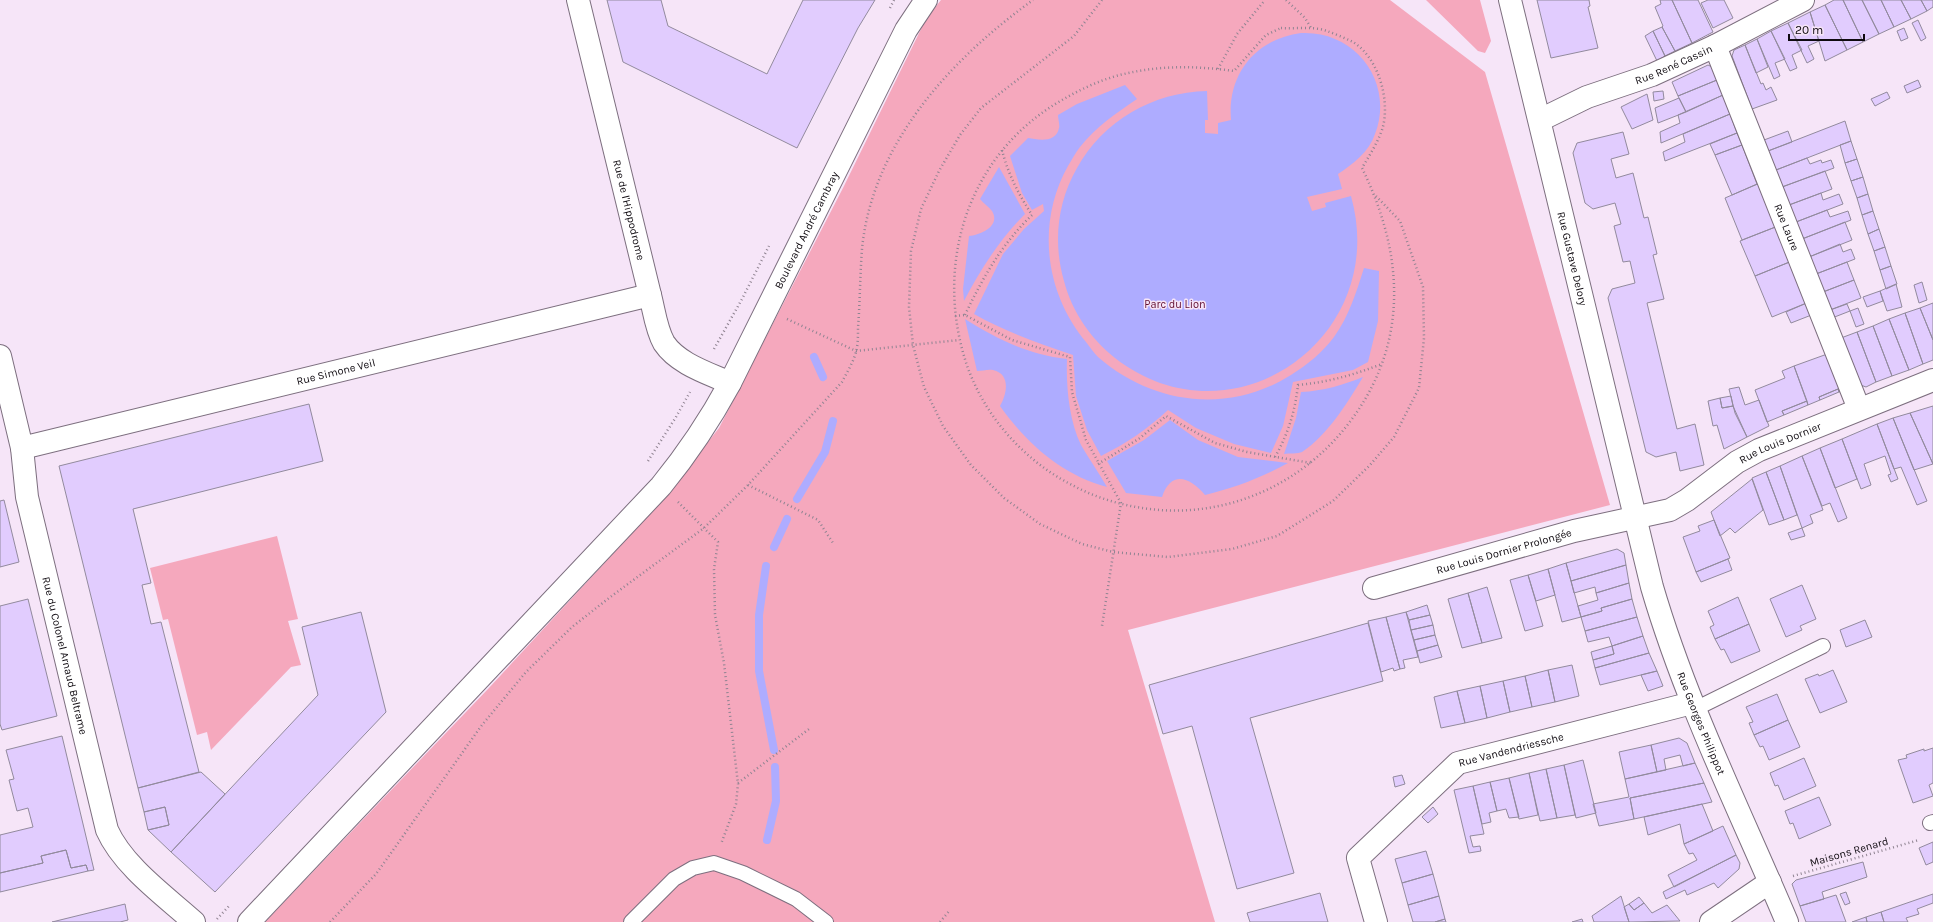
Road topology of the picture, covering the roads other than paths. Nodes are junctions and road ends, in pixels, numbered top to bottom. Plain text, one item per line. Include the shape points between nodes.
1 (578, 0) edge
2 (926, 0) edge
3 (1510, 0) edge
4 (1803, 0) edge
5 (1715, 46) junction
6 (1540, 120) junction
7 (650, 295) junction
8 (0, 356) edge
9 (1933, 380) edge
10 (730, 383) junction
11 (1859, 409) junction
12 (22, 448) junction
13 (1635, 517) junction
14 (1374, 588) dead end
15 (1823, 646) dead end
16 (1693, 706) junction
17 (1770, 882) junction
18 (194, 922) edge
19 (249, 922) edge
20 (631, 922) edge
21 (826, 922) edge
22 (1376, 922) edge
23 (1711, 922) edge
24 (1787, 922) edge

1 - 7 street, Rue de l'Hippodrome
2 - 10 street, Boulevard André Cambray via 906,30
3 - 6 street, Rue Gustave Delory
4 - 5 street, Rue René Cassin
5 - 6 street, Rue René Cassin via 1652,75 1587,98
5 - 11 street, Rue Laure
6 - 13 street, Rue Gustave Delory
7 - 10 street, Rue de l'Hippodrome via 658,329 667,346 679,358
7 - 12 street, Rue Simone Veil
8 - 12 street, Rue du Colonel Arnaud Beltrame
9 - 11 street, Rue Louis Dornier
10 - 19 street, Boulevard André Cambray via 684,458 661,486
11 - 13 street, Rue Louis Dornier via 1759,450 1737,462 1670,510
12 - 18 street, Rue du Colonel Arnaud Beltrame via 27,497 107,830 125,858
13 - 14 street, Rue Louis Dornier Prolongée via 1574,531
13 - 16 street, Rue Georges Philippot via 1666,635
15 - 16 lane
16 - 17 street, Rue Georges Philippot
16 - 22 street, Rue Vandendriessche via 1458,763 1358,858
17 - 23 street
17 - 24 street, Rue Georges Philippot
20 - 21 lane via 674,879 693,868 714,863 743,873 796,899

